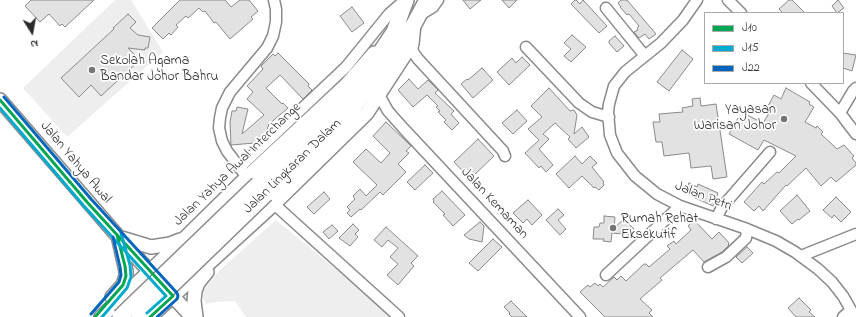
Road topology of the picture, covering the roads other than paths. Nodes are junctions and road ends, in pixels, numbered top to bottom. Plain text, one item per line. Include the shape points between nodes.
1 (274, 0) edge
2 (406, 0) edge
3 (427, 0) edge
4 (438, 0) edge
5 (698, 0) edge
6 (728, 0) edge
7 (606, 8) dead end
8 (740, 12) edge
9 (416, 20) junction
10 (412, 44) junction
11 (526, 47) dead end
12 (645, 56) junction
13 (418, 59) junction
14 (400, 64) junction
15 (812, 84) edge
16 (856, 88) edge
17 (379, 94) junction
18 (0, 100) edge
19 (388, 111) junction
20 (367, 112) junction
21 (840, 113) junction
22 (609, 117) junction
23 (856, 134) edge
24 (770, 152) dead end
25 (505, 156) dead end
26 (257, 185) junction
27 (680, 206) junction
28 (716, 218) junction
29 (747, 229) junction
30 (856, 234) edge
31 (118, 237) junction
32 (185, 238) junction
33 (228, 246) junction
34 (170, 252) junction
35 (801, 256) junction
36 (708, 267) dead end
37 (149, 271) junction
38 (198, 272) junction
39 (606, 275) dead end
40 (172, 296) junction
41 (853, 313) edge
42 (95, 317) edge
43 (101, 317) edge
44 (120, 317) edge
45 (139, 317) edge
46 (150, 317) edge
47 (192, 317) edge
48 (196, 317) edge
49 (399, 317) edge
50 (580, 317) edge
51 (843, 317) edge

1 - 26 street via 276,22 273,36 267,48 230,92 222,108 220,128 227,151
2 - 26 street via 388,14
2 - 26 highway, Jalan Lingkaran Dalam via 394,32 362,80 343,102
3 - 9 highway, Jalan Lingkaran Dalam
4 - 9 street
5 - 12 street, Jalan Petri via 683,20
6 - 8 street
7 - 12 street
9 - 10 main road, Jalan Yahya Awal Interchange
9 - 26 highway, Jalan Lingkaran Dalam via 352,111
10 - 13 street via 413,52
10 - 14 main road, Jalan Yahya Awal Interchange
11 - 22 street via 579,102 592,112
12 - 22 street, Jalan Petri via 625,72 614,86 609,104
13 - 14 street
13 - 25 street
14 - 17 main road, Jalan Yahya Awal Interchange
15 - 21 street
16 - 21 street
17 - 19 street, Jalan Kemaman
17 - 20 main road, Jalan Yahya Awal Interchange
18 - 31 main road, Jalan Yahya Awal
19 - 20 street
19 - 50 street, Jalan Kemaman
20 - 26 main road, Jalan Yahya Awal Interchange
21 - 23 street
22 - 27 street, Jalan Petri via 610,135 625,165 658,194
24 - 28 street via 722,207
26 - 32 main road, Jalan Yahya Awal Interchange
26 - 33 main road, Jalan Yahya Awal Interchange
26 - 44 highway, Jalan Lingkaran Dalam, bridge
26 - 45 highway, Jalan Lingkaran Dalam, bridge
26 - 49 street
27 - 28 street, Jalan Petri
27 - 39 street
28 - 29 street, Jalan Petri
29 - 35 street, Jalan Petri via 776,241
29 - 36 street via 746,238 726,256
30 - 35 street
31 - 32 main road via 152,247
31 - 37 main road, Jalan Yahya Awal
31 - 42 main road via 126,276 123,285
32 - 34 main road, Jalan Yahya Awal Interchange
33 - 38 main road, Jalan Yahya Awal Interchange
33 - 48 main road via 198,283 194,301
34 - 37 main road, Jalan Yahya Awal Interchange
34 - 38 main road via 168,259 173,270 190,275
35 - 41 street, Jalan Petri via 832,282
37 - 40 main road, Jalan Yahya Awal
37 - 43 main road, Jalan Yahya Awal Interchange
38 - 40 main road, Jalan Yahya Awal Interchange
40 - 46 main road, Jalan Yahya Awal Interchange
40 - 47 main road, Jalan Yahya Awal
41 - 51 street

